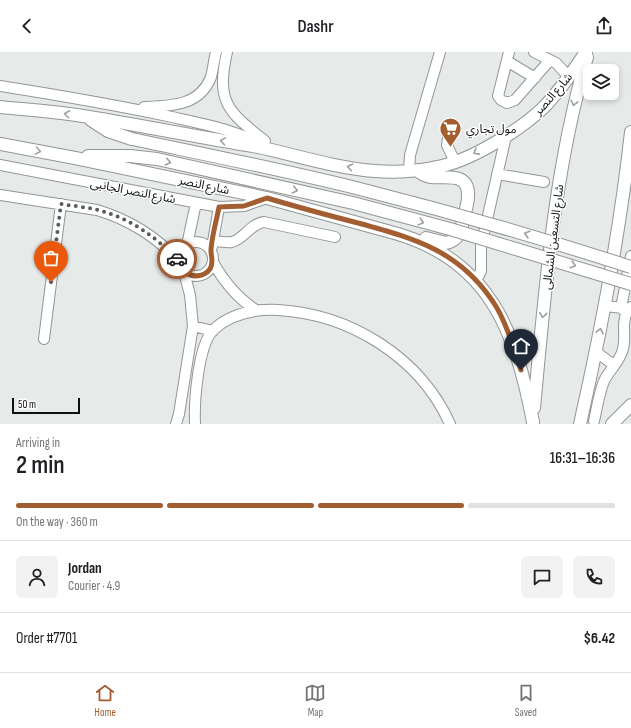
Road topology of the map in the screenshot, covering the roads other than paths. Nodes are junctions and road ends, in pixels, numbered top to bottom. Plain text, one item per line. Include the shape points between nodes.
1 (216, 52) edge
2 (227, 52) edge
3 (440, 52) edge
4 (534, 52) edge
5 (588, 52) edge
6 (508, 57) edge
7 (550, 60) junction
8 (569, 77) junction
9 (535, 78) junction
10 (0, 86) edge
11 (0, 107) edge
12 (130, 108) junction
13 (88, 117) junction
14 (450, 125) dead end
15 (631, 132) edge
16 (506, 136) junction
17 (0, 144) edge
18 (275, 150) junction
19 (75, 158) junction
20 (455, 162) junction
21 (0, 166) edge
22 (413, 171) junction
23 (497, 174) junction
24 (544, 182) dead end
25 (0, 195) edge
26 (267, 198) junction
27 (196, 203) junction
28 (61, 204) junction
29 (219, 207) junction
30 (398, 234) junction
31 (335, 237) dead end
32 (213, 241) junction
33 (187, 245) junction
34 (211, 251) junction
35 (631, 256) edge
36 (179, 261) junction
37 (213, 262) junction
38 (631, 267) edge
39 (184, 272) junction
40 (476, 281) junction
41 (631, 284) edge
42 (605, 306) junction
43 (627, 309) edge
44 (256, 310) junction
45 (193, 326) junction
46 (213, 331) junction
47 (44, 339) dead end
48 (596, 352) junction
49 (614, 366) junction
50 (607, 376) junction
51 (590, 377) junction
52 (631, 405) edge
53 (594, 421) dead end
54 (533, 423) edge
55 (176, 424) edge
56 (195, 424) edge
57 (450, 424) edge
58 (580, 424) edge
59 (612, 424) edge

1 - 12 street via 211,76 194,98 176,105
2 - 18 street via 222,83 227,102 238,119
3 - 22 street via 410,155
4 - 7 street
5 - 8 main road, شارع النصر
5 -> 54 main road, شارع التسعين الشمالى via 573,111 556,202
6 - 9 street
6 - 9 street via 498,98 513,102
7 - 8 street via 559,65
7 - 9 street
8 - 16 main road, شارع النصر via 543,108
10 - 12 street
13 -> 11 main road, شارع النصر
12 - 18 street via 221,128
18 -> 13 main road, شارع النصر
38 -> 13 main road, bridge via 548,240 359,189 132,139 108,131
14 - 20 street via 447,145
15 - 42 main road via 623,202
16 -> 20 main road, شارع النصر
16 - 23 street
17 -> 19 main road, شارع النصر
22 -> 18 main road, شارع النصر via 358,169
19 - 26 main road, شارع النصر
19 -> 41 main road, bridge via 102,155 130,156 172,162 450,229
20 - 22 main road, شارع النصر
21 - 27 street, شارع النصر الجانبى
22 - 30 main road via 429,177 453,177 464,184 468,198 461,230 454,240 446,243 410,232
23 - 24 street
23 - 40 street via 481,246 481,271
25 - 28 street
26 - 29 street, شارع النصر الجانبى via 244,206
26 - 30 main road, شارع النصر
27 - 29 street, شارع النصر الجانبى
27 - 33 street
28 - 36 street via 97,210 124,219 148,233
28 - 47 street
29 - 32 street
30 - 40 main road, شارع النصر via 437,250 461,266
31 - 32 street via 264,222 255,224 234,241
32 - 34 street
33 - 34 street via 193,242 200,243
33 - 36 street
34 - 37 street
35 - 43 street
36 - 39 street
37 - 39 street via 205,274 198,276
37 - 44 street via 222,279 235,294
39 - 45 street via 190,295
40 - 54 main road, شارع النصر via 497,308 509,333
42 - 43 street
48 -> 42 main road
43 - 49 street via 623,350
44 - 46 street via 230,318
44 - 57 street via 310,314 346,325 372,339 408,366 423,382
45 - 46 street
45 - 55 street
46 - 56 street via 202,353 195,400
48 - 49 street
48 - 51 main road
49 - 50 street
50 - 51 street
50 - 53 street
51 - 58 main road
52 - 59 main road

